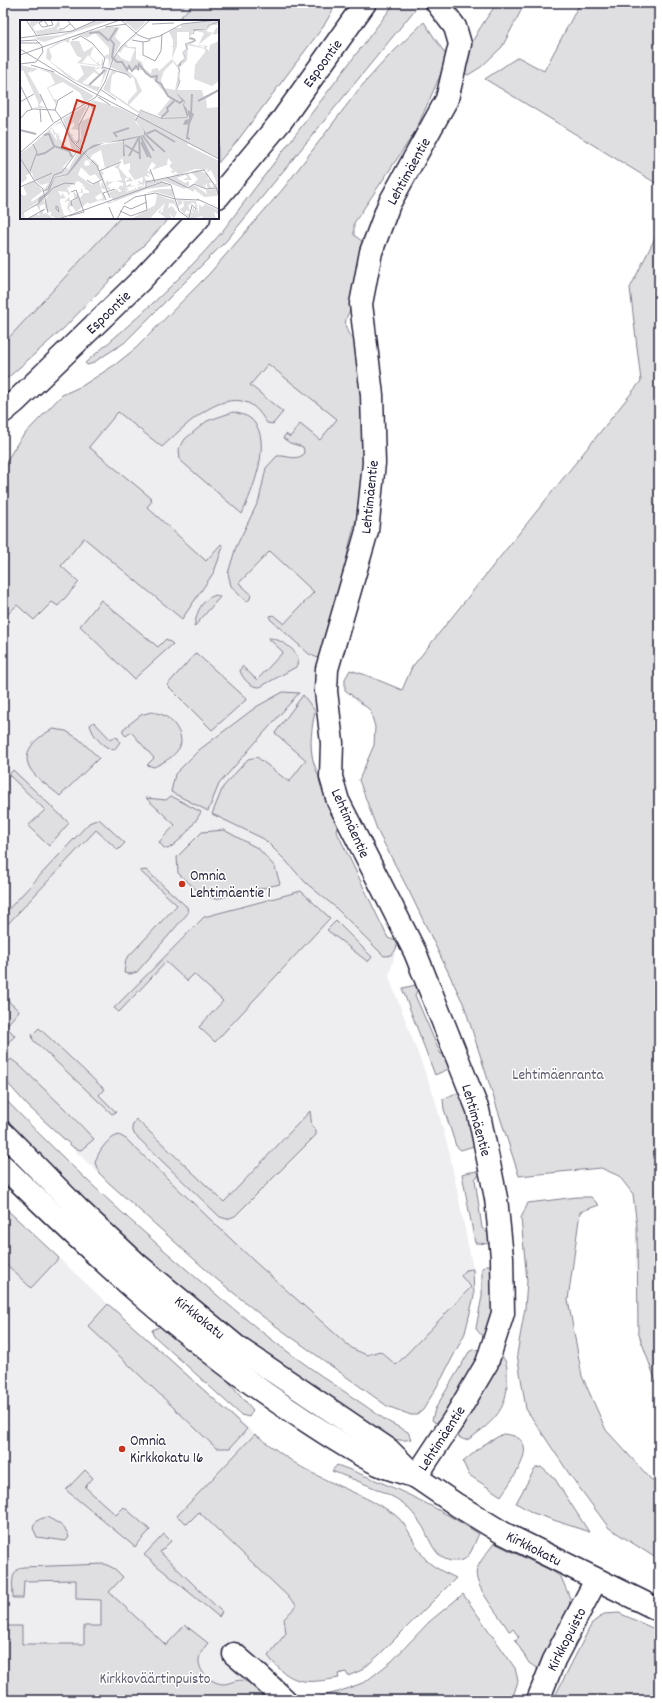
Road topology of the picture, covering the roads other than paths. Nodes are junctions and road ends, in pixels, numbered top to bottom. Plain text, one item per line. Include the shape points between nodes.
1 (365, 3) edge
2 (437, 3) edge
3 (219, 196) edge
4 (198, 219) edge
5 (7, 410) edge
6 (3, 1133) edge
7 (3, 1166) edge
8 (416, 1477) junction
9 (596, 1580) junction
10 (659, 1610) edge
11 (234, 1654) dead end
12 (285, 1700) edge
13 (538, 1700) edge

1 - 3 main road, Espoontie via 282,120
2 - 8 main road, Lehtimäentie via 455,27 460,44 448,99 389,204 371,252 361,304 372,403 374,463 368,524 327,669 326,691 332,743 331,777 338,801 415,952 446,1027 478,1110 496,1198 504,1313 487,1363
4 - 5 main road, Espoontie via 141,280
6 - 8 main road, Kirkkokatu via 78,1209 184,1304 237,1347 388,1449
7 - 8 main road, Kirkkokatu via 125,1281 225,1363 334,1439 379,1464
8 - 9 main road, Kirkkokatu via 503,1533
9 - 10 main road, Kirkkokatu
9 - 13 main road, Kirkkopuisto via 554,1660
11 - 12 main road

